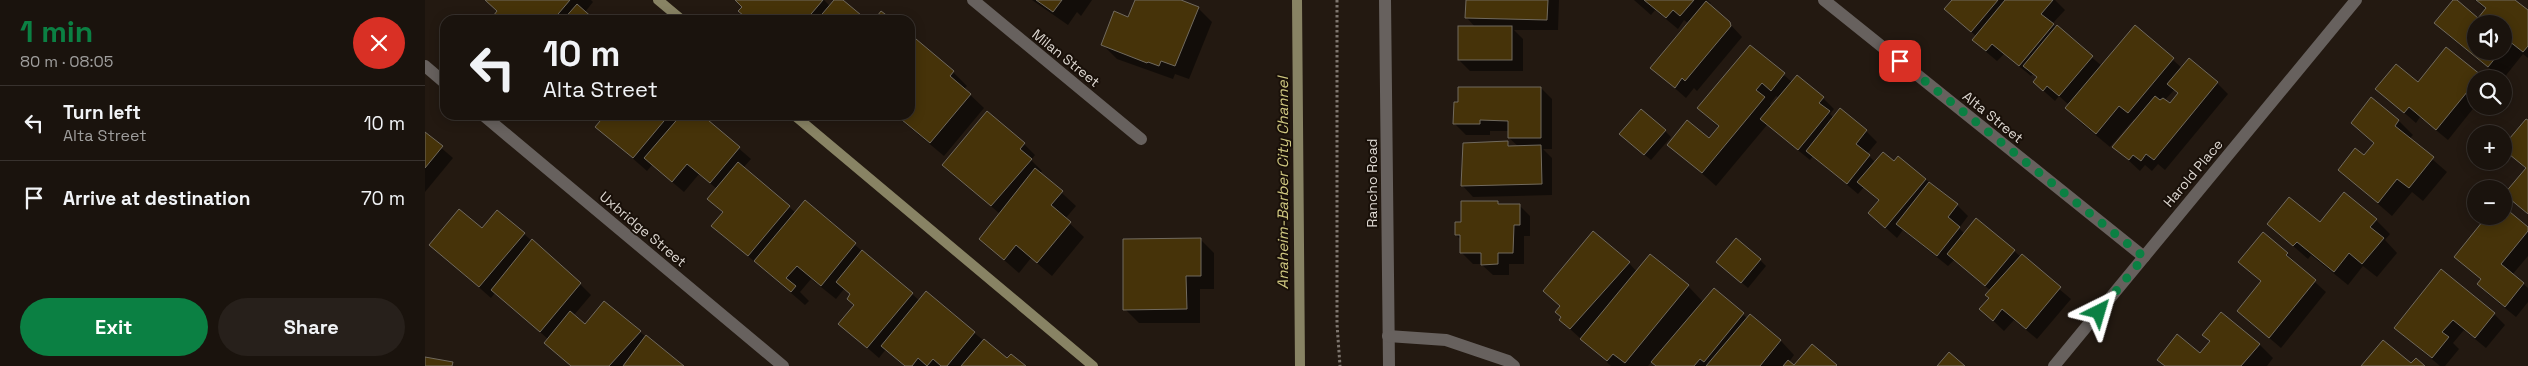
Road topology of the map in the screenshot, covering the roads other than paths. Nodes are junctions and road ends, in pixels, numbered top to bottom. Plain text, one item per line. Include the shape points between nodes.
1 (973, 0) edge
2 (1385, 0) edge
3 (1824, 0) edge
4 (2356, 0) edge
5 (425, 66) edge
6 (440, 79) edge
7 (489, 120) edge
8 (1141, 139) dead end
9 (2144, 257) junction
10 (1387, 336) junction
11 (783, 366) edge
12 (1389, 366) edge
13 (1514, 366) edge
14 (2054, 366) edge

1 - 8 street, Milan Street
2 - 10 street, Rancho Road
3 - 9 street, Alta Street
4 - 9 street, Harold Place
5 - 6 street
7 - 11 street, Uxbridge Street
9 - 14 street, Harold Place
10 - 12 street, Rancho Road
10 - 13 street via 1446,340 1508,361

